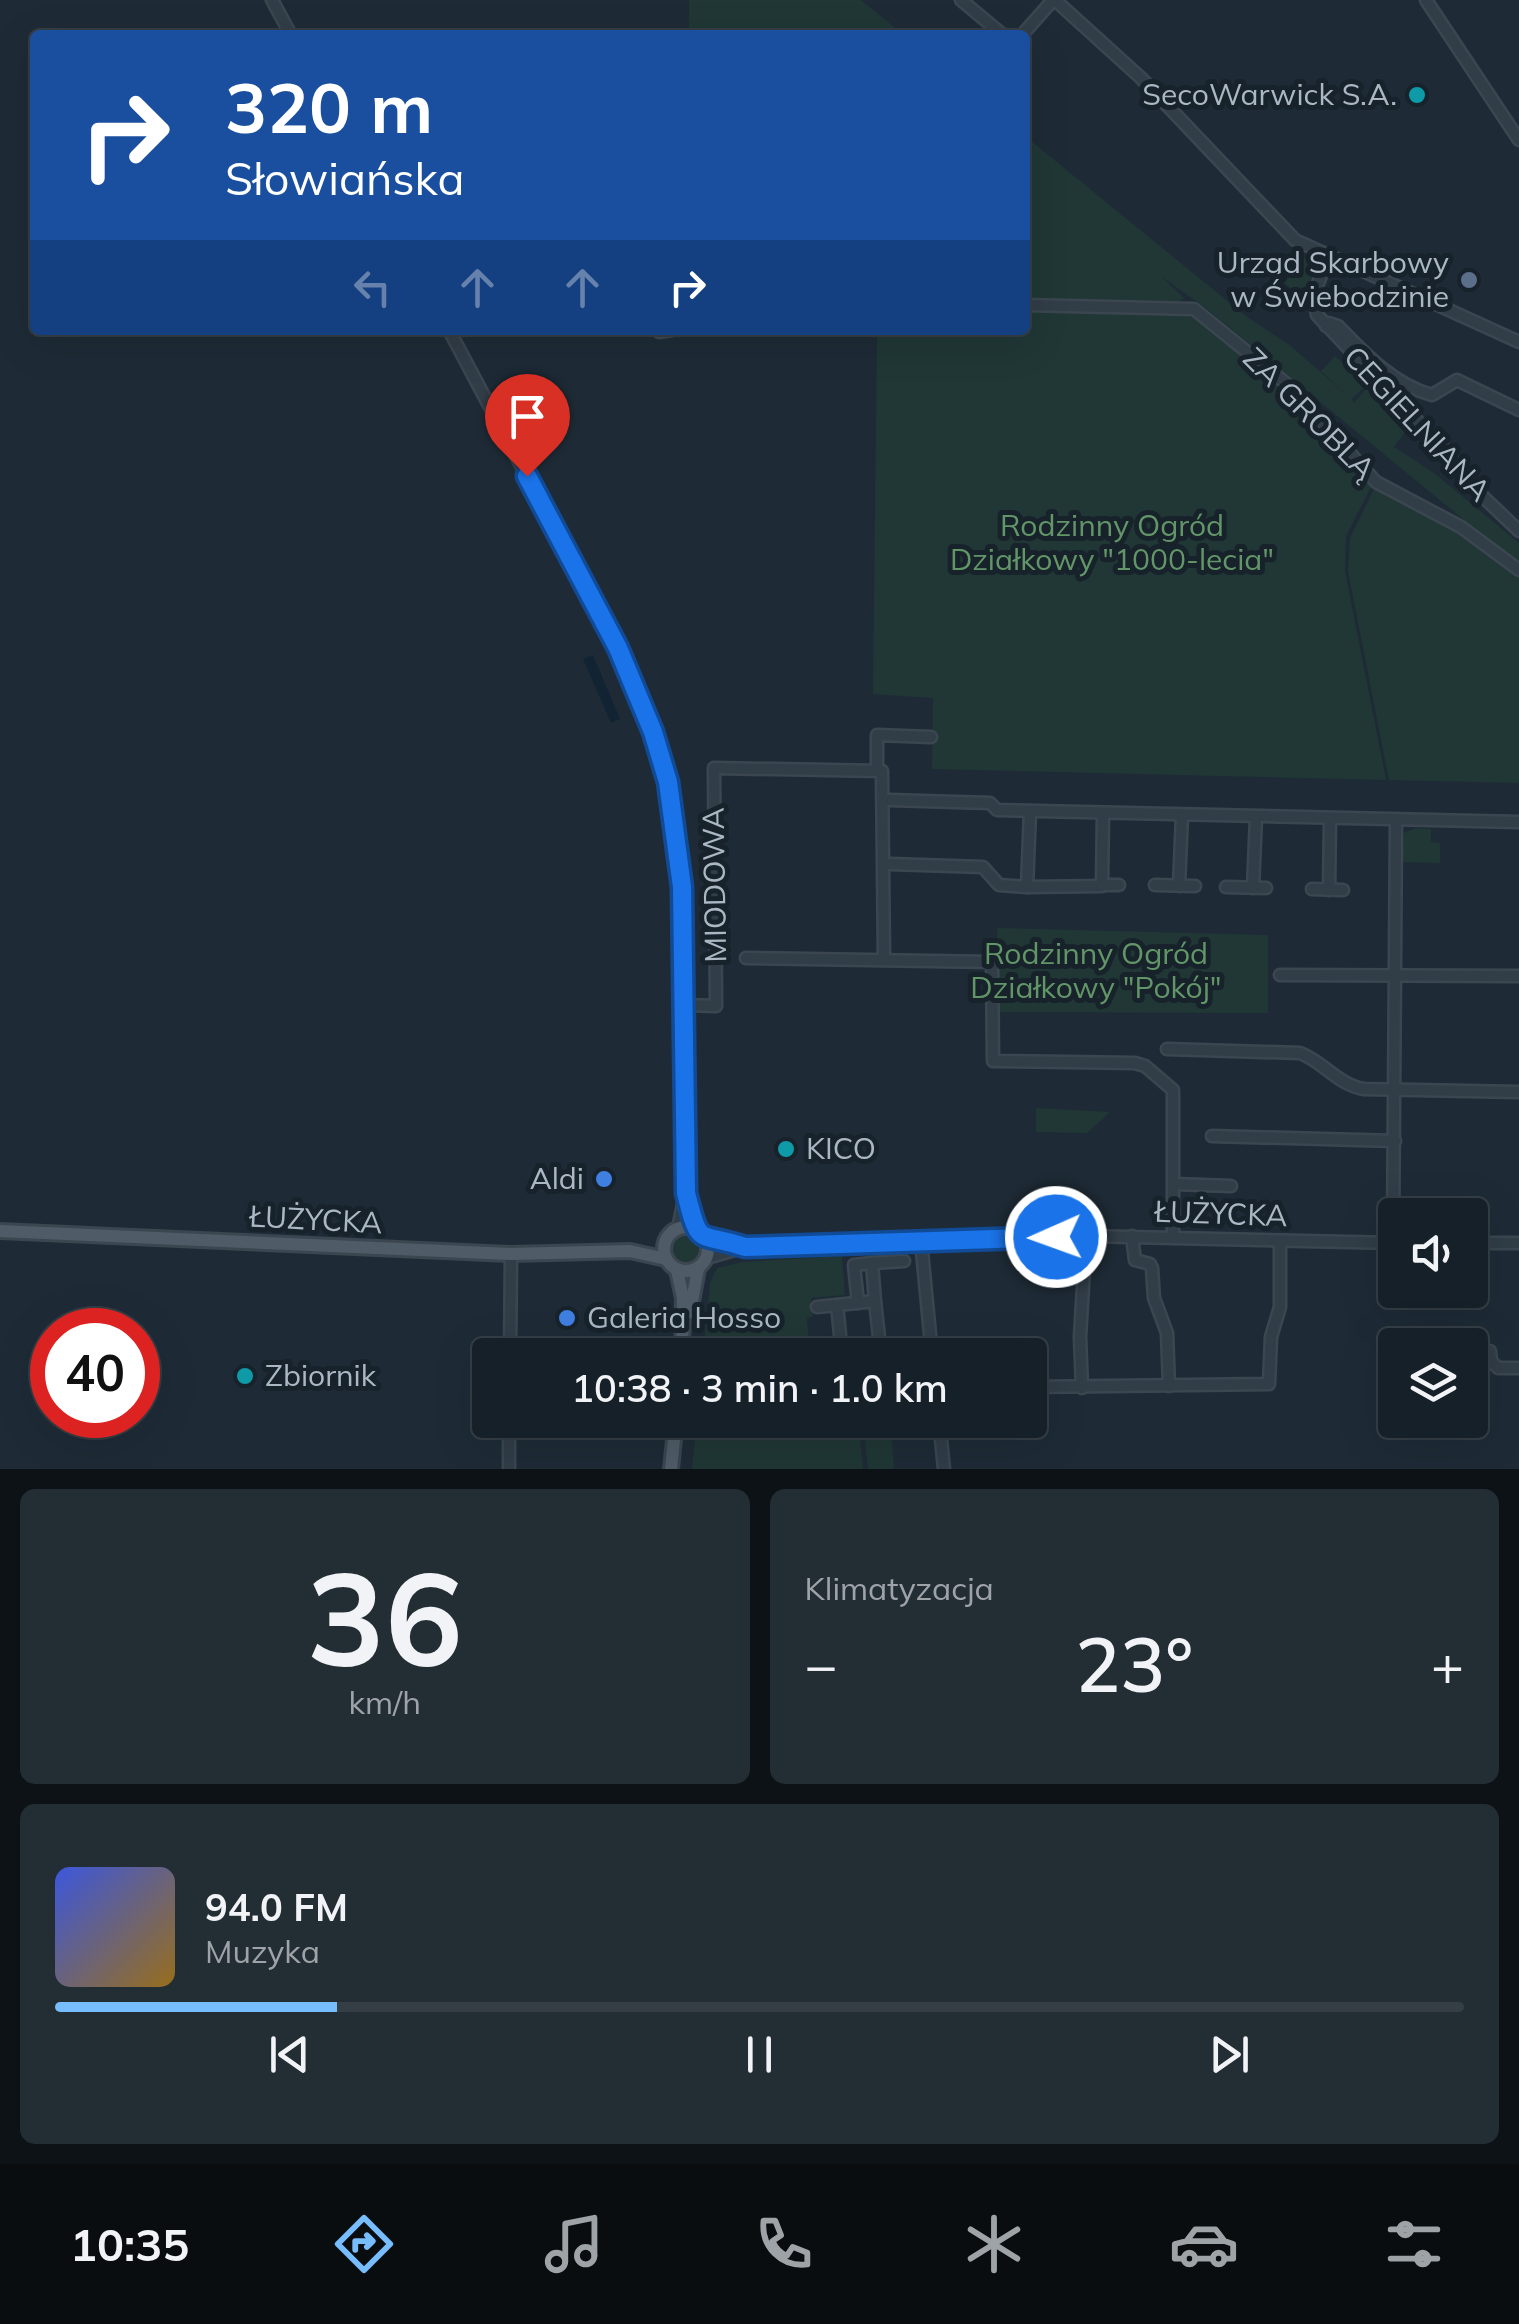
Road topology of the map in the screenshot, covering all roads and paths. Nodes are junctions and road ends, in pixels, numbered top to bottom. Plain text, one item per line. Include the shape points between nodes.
1 (272, 0) edge
2 (961, 0) edge
3 (1054, 0) edge
4 (1426, 0) edge
5 (287, 30) edge
6 (998, 30) edge
7 (1027, 30) edge
8 (1519, 140) edge
9 (1328, 258) junction
10 (1030, 305) edge
11 (1326, 326) junction
12 (452, 335) edge
13 (1519, 342) edge
14 (1519, 410) edge
15 (1519, 531) edge
16 (1519, 570) edge
17 (931, 737) dead end
18 (877, 771) junction
19 (889, 800) dead end
20 (1030, 811) junction
21 (1103, 814) junction
22 (1182, 815) junction
23 (1256, 817) junction
24 (1330, 819) junction
25 (1396, 821) junction
26 (1519, 822) edge
27 (890, 864) dead end
28 (1102, 884) junction
29 (1119, 885) dead end
30 (1155, 886) dead end
31 (1179, 886) junction
32 (1195, 886) dead end
33 (1027, 887) junction
34 (1226, 887) dead end
35 (1253, 888) junction
36 (1266, 888) dead end
37 (1312, 889) dead end
38 (1328, 890) junction
39 (1343, 890) dead end
40 (746, 958) dead end
41 (884, 960) junction
42 (1397, 975) junction
43 (1280, 976) dead end
44 (1519, 976) edge
45 (684, 1006) junction
46 (1167, 1049) dead end
47 (1395, 1090) junction
48 (1519, 1092) edge
49 (1212, 1136) dead end
50 (1394, 1141) junction
51 (1174, 1184) junction
52 (1231, 1186) dead end
53 (686, 1193) junction
54 (1394, 1198) edge
55 (678, 1228) junction
56 (694, 1228) junction
57 (0, 1230) edge
58 (1086, 1236) junction
59 (1132, 1236) junction
60 (1174, 1238) junction
61 (706, 1239) junction
62 (666, 1240) junction
63 (921, 1241) junction
64 (1280, 1242) junction
65 (1378, 1243) edge
66 (1488, 1243) edge
67 (1519, 1244) edge
68 (745, 1247) junction
69 (630, 1251) junction
70 (512, 1254) junction
71 (666, 1259) junction
72 (904, 1261) dead end
73 (703, 1263) junction
74 (872, 1263) junction
75 (677, 1270) junction
76 (876, 1301) junction
77 (858, 1303) junction
78 (837, 1305) junction
79 (818, 1307) dead end
80 (684, 1334) junction
81 (510, 1338) edge
82 (684, 1338) edge
83 (840, 1338) edge
84 (879, 1338) edge
85 (930, 1338) edge
86 (1490, 1351) dead end
87 (1519, 1368) edge
88 (1168, 1386) junction
89 (1047, 1387) edge
90 (1082, 1388) junction
91 (509, 1438) edge
92 (674, 1438) edge
93 (941, 1438) edge
94 (509, 1469) edge
95 (671, 1469) edge
96 (944, 1469) edge

1 - 5 street
2 - 6 street
3 - 7 street
3 - 9 street via 1141,78 1283,230
4 - 8 street
9 - 11 street, CEGIELNIANA via 1313,300
9 - 13 street
10 - 16 street, ZA GROBLĄ via 1194,309 1288,385 1376,482 1461,527
11 - 14 street via 1338,326 1410,387 1429,395 1456,380
11 - 15 street, CEGIELNIANA
12 - 45 street via 618,648 658,747 681,865
17 - 18 street via 877,735
18 - 41 street
18 - 45 street, MIODOWA via 714,768 716,1006
19 - 20 street
20 - 21 street
20 - 33 street
21 - 22 street
21 - 28 street
22 - 23 street
22 - 31 street
23 - 24 street
23 - 35 street
24 - 25 street
24 - 38 street
25 - 26 street
25 - 42 street
27 - 33 street via 983,867 999,885
28 - 29 street
28 - 33 street
30 - 31 street
31 - 32 street
34 - 35 street
35 - 36 street
37 - 38 street
38 - 39 street
40 - 41 street
41 - 51 street via 992,962 993,1061 1145,1066 1175,1097
42 - 43 street
42 - 44 street
42 - 47 street
45 - 53 street
46 - 47 street via 1300,1053 1352,1087
47 - 48 street
47 - 50 street
49 - 50 street
50 - 54 street
51 - 52 street
51 - 60 street
53 - 55 street
53 - 56 street
55 - 56 main road
55 - 62 main road
56 - 61 main road
57 - 70 main road, ŁUŻYCKA
58 - 59 street, ŁUŻYCKA
58 - 63 street, ŁUŻYCKA
58 - 90 street
59 - 60 street, ŁUŻYCKA
59 - 88 street via 1135,1260 1152,1268 1167,1333
60 - 64 street, ŁUŻYCKA
61 - 68 street, ŁUŻYCKA
61 - 73 main road
62 - 69 main road, ŁUŻYCKA
62 - 71 main road
63 - 68 street, ŁUŻYCKA
63 - 85 street
64 - 65 street, ŁUŻYCKA
64 - 88 street via 1270,1384
66 - 67 street
68 - 73 street, ŁUŻYCKA
69 - 70 main road, ŁUŻYCKA
69 - 71 main road, ŁUŻYCKA
70 - 81 street
71 - 75 main road
72 - 74 street
73 - 75 main road
73 - 80 main road
74 - 76 street
74 - 77 street via 854,1264
75 - 80 main road
76 - 77 street
76 - 84 street
77 - 78 street
78 - 79 street
78 - 83 street
80 - 82 main road
86 - 87 street via 1498,1368
88 - 90 street
89 - 90 street
91 - 94 street
92 - 95 main road
93 - 96 street

